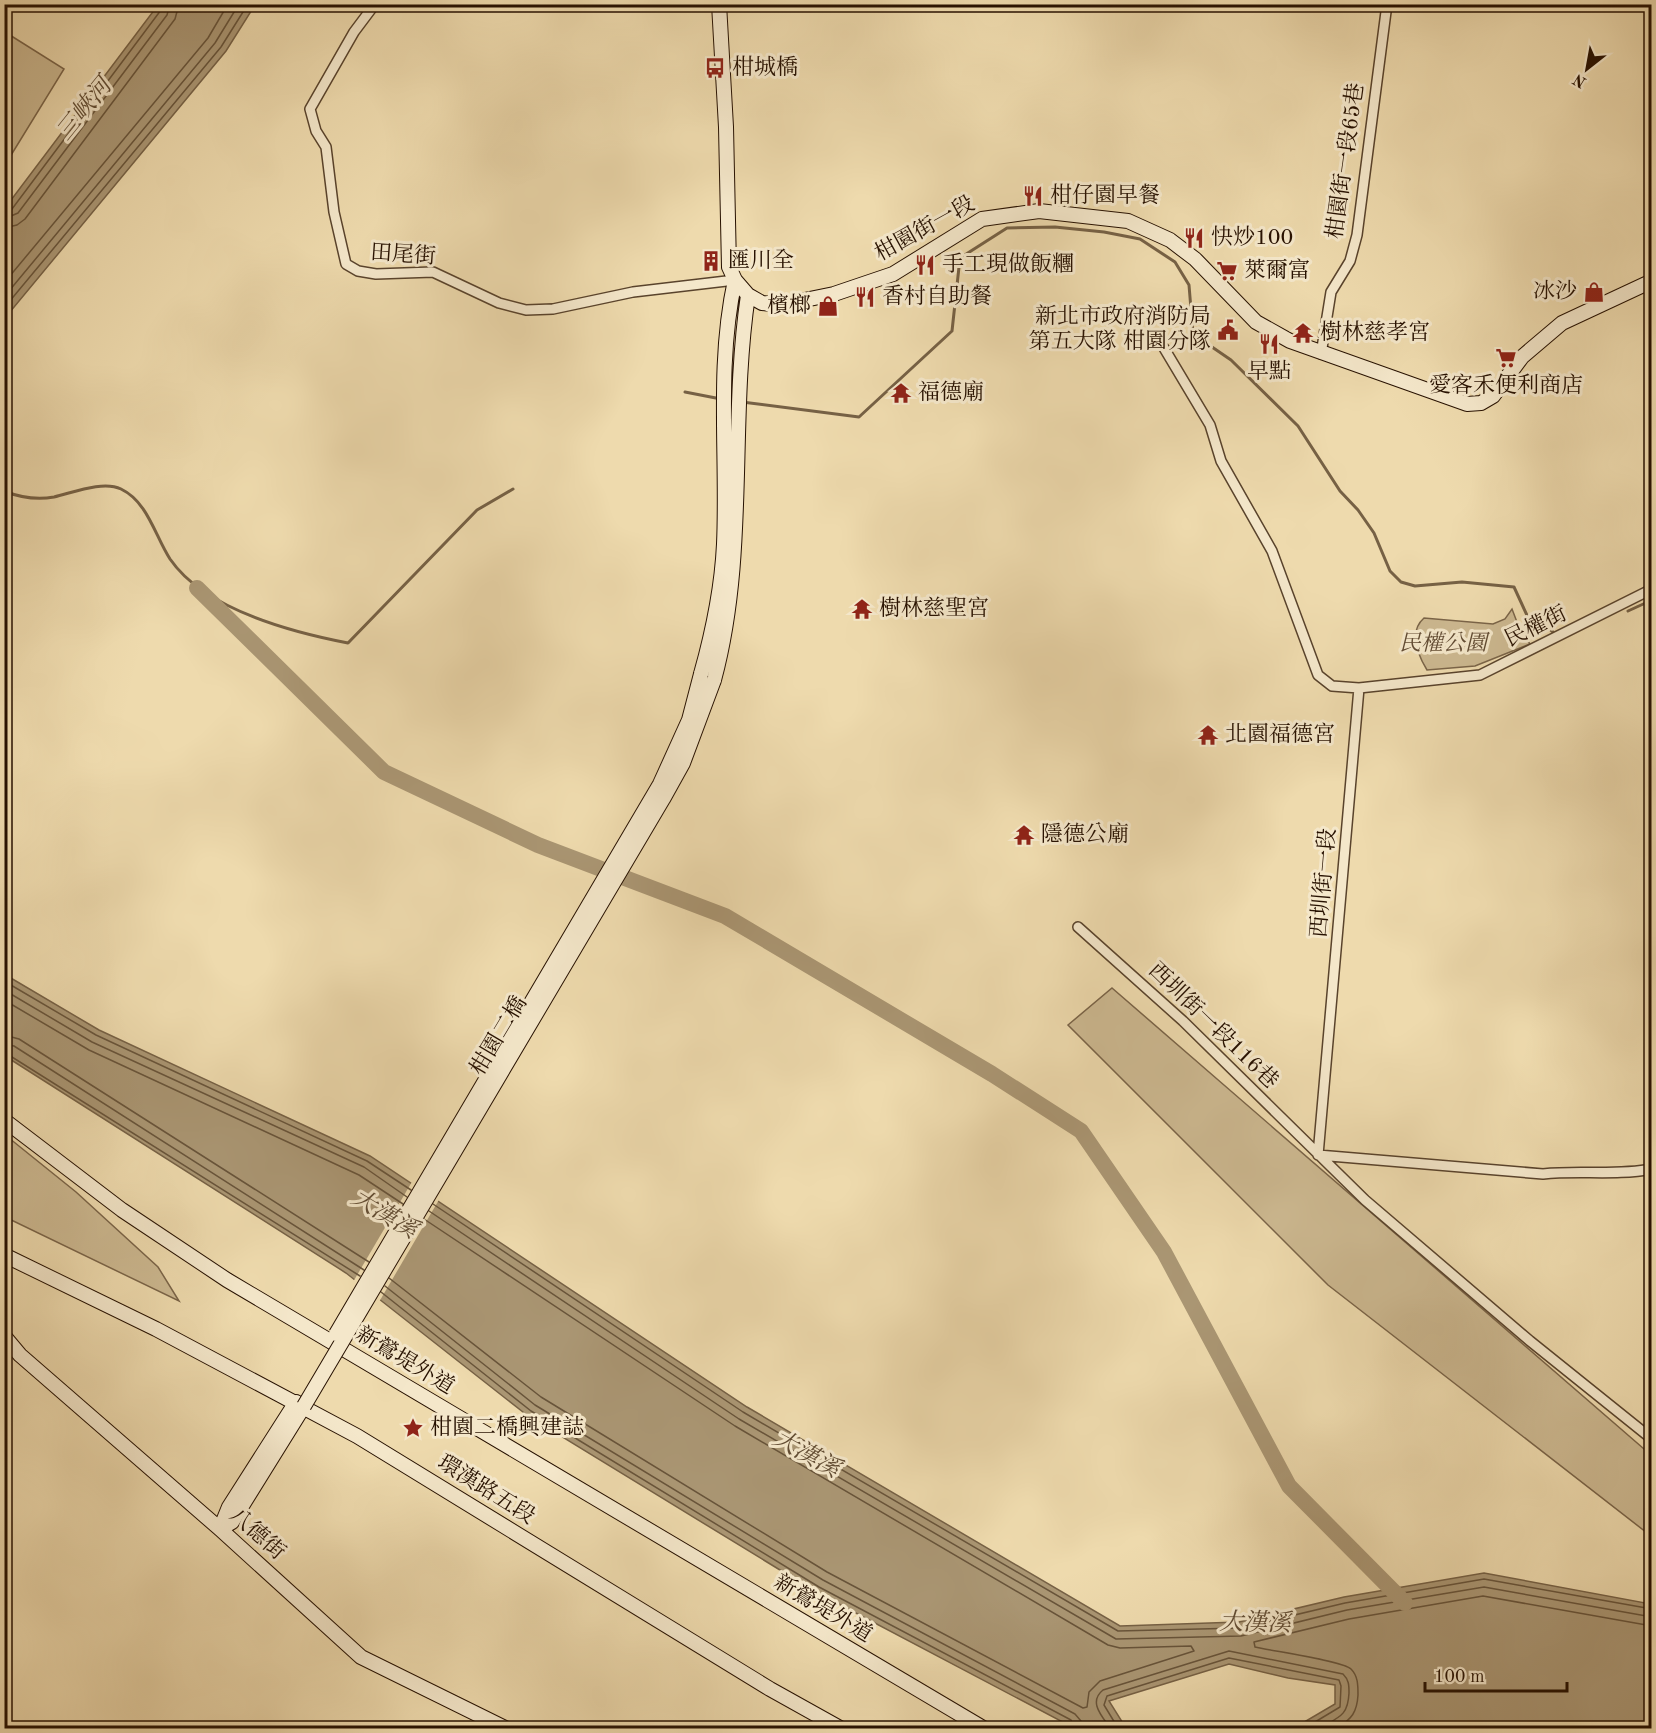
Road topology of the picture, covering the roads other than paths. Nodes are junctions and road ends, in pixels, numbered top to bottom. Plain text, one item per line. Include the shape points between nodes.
1 (375, 4) edge
2 (719, 4) edge
3 (1387, 4) edge
4 (735, 280) junction
5 (1652, 281) edge
6 (748, 295) junction
7 (1164, 348) dead end
8 (1321, 354) junction
9 (1652, 589) edge
10 (708, 677) junction
11 (1359, 688) junction
12 (1078, 927) dead end
13 (4, 1119) edge
14 (1318, 1155) junction
15 (1652, 1169) edge
16 (4, 1255) edge
17 (4, 1336) edge
18 (300, 1404) junction
19 (1652, 1439) edge
20 (220, 1529) junction
21 (505, 1728) edge
22 (840, 1728) edge
23 (983, 1728) edge

1 - 4 street, 田尾街 via 354,32 310,109 326,147 333,212 346,264 376,274 433,272 499,303 526,310
2 - 4 street via 729,267
3 - 8 street, 柑園街一段65巷 via 1357,236 1350,261 1331,292
4 - 6 street
4 - 10 street via 729,304 723,429 722,564
5 - 8 street, 柑園街一段 via 1562,322 1522,357 1493,396 1481,403 1467,404
6 - 8 street, 柑園街一段 via 762,303 780,305 834,294 893,274 982,219 1039,211 1080,214 1128,221 1170,240 1195,259 1256,322
6 - 10 street via 741,343 732,583 722,650
7 - 11 street via 1210,424 1221,461 1272,551 1318,675 1332,686
9 - 11 street, 民權街 via 1480,675
10 - 18 street, 柑園二橋, bridge via 683,763 663,800
11 - 14 street, 西圳街一段
12 - 14 street, 西圳街一段116巷 via 1183,1021
13 - 23 street, 新鶯堤外道 via 122,1210 227,1280
14 - 15 street via 1543,1174
14 - 19 street, 西圳街一段116巷 via 1521,1334
16 - 18 street, 環漢路五段
17 - 20 street, 八德街
18 - 20 street, 柑園二橋 via 232,1522
18 - 22 street, 環漢路五段
20 - 21 street, 八德街 via 361,1657

